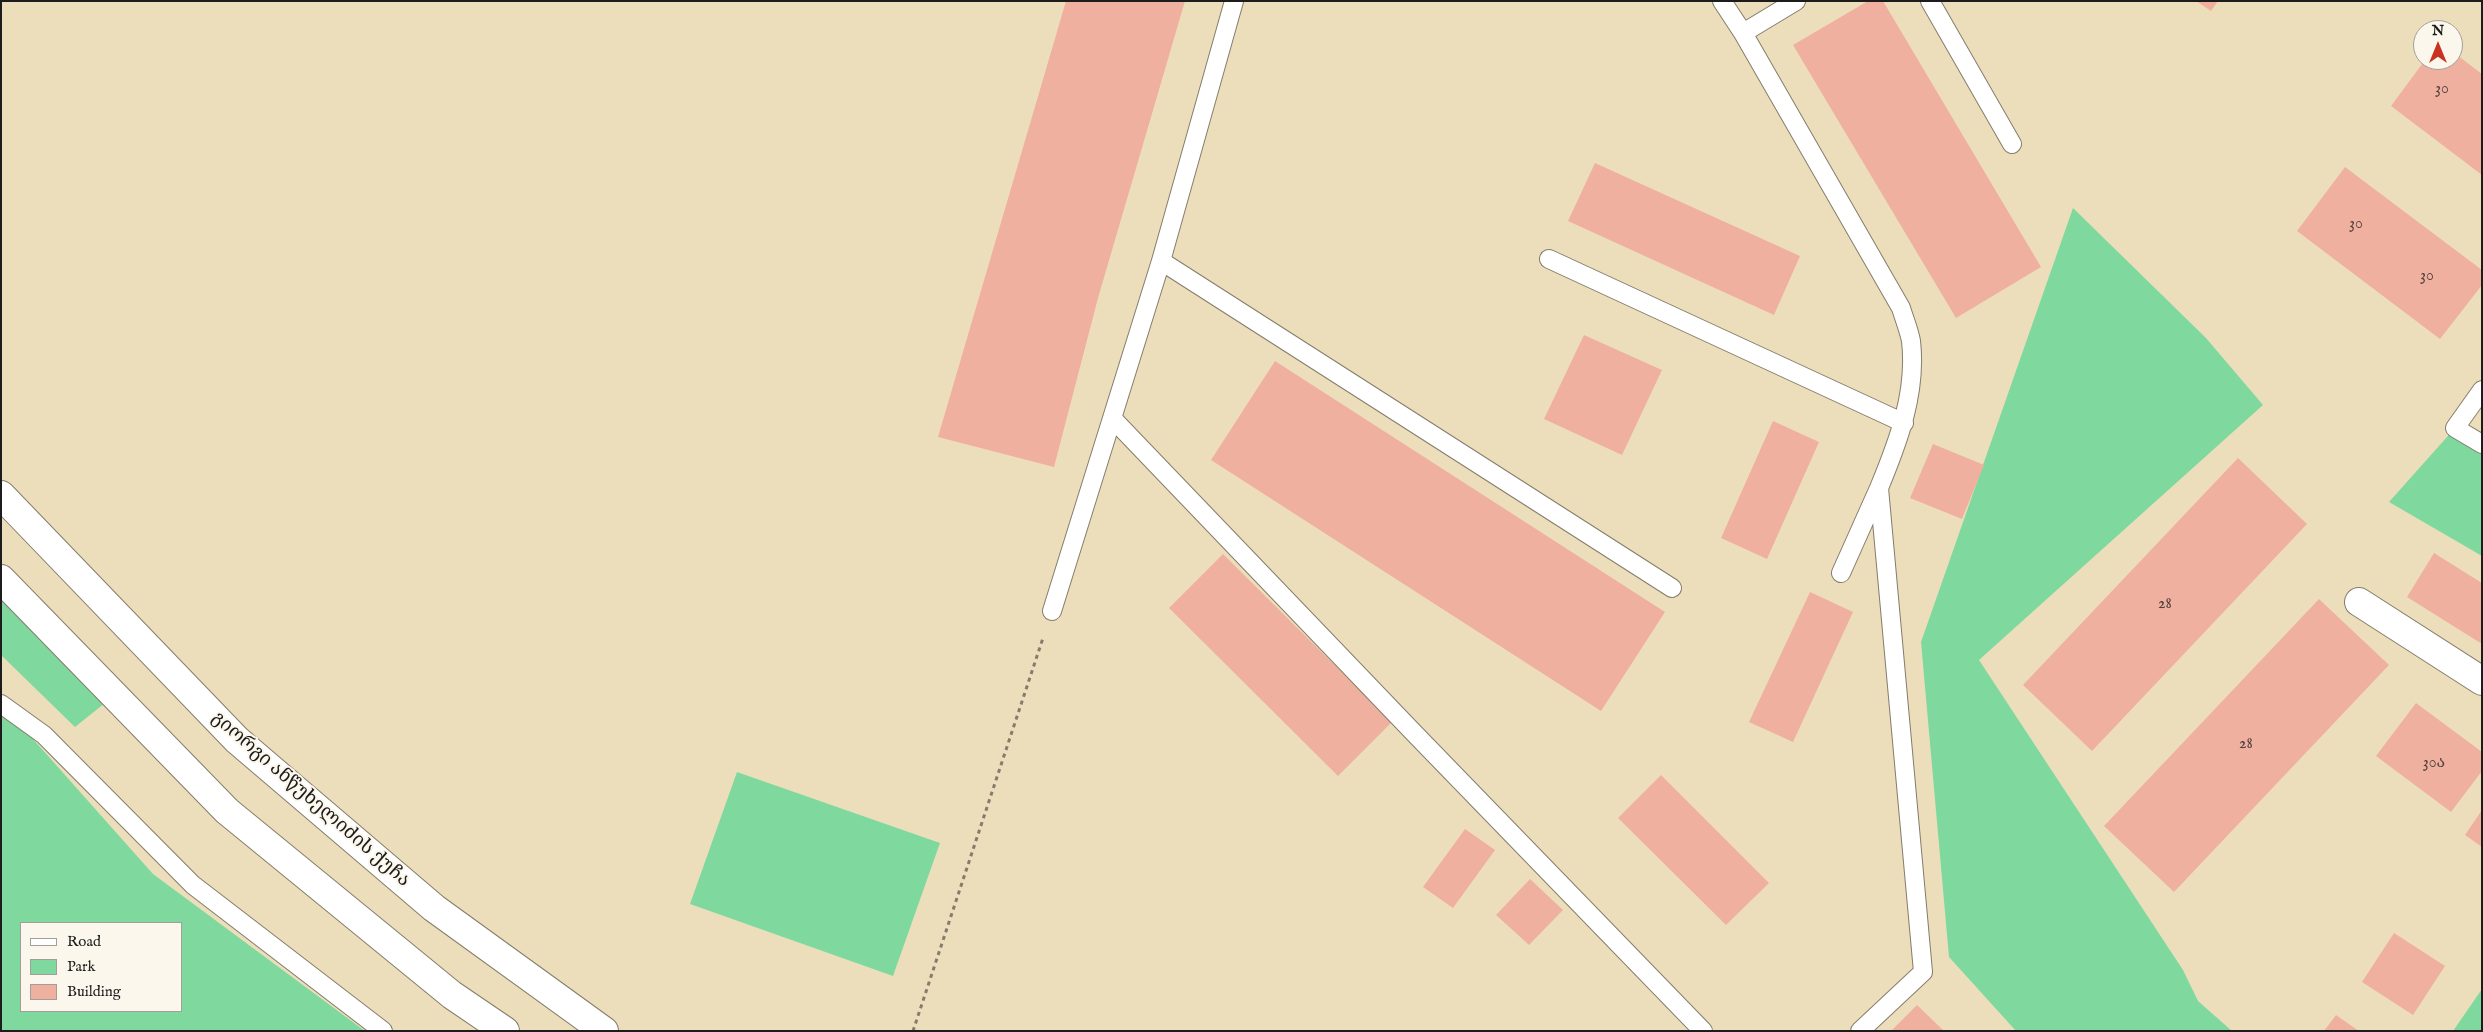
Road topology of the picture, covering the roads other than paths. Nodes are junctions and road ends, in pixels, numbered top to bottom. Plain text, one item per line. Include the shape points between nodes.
1 (1234, 1) edge
2 (1722, 1) edge
3 (1796, 1) edge
4 (1930, 1) edge
5 (1743, 33) junction
6 (2012, 144) dead end
7 (1548, 259) dead end
8 (1161, 261) junction
9 (2482, 390) edge
10 (1112, 418) junction
11 (1904, 423) junction
12 (2482, 444) edge
13 (1879, 488) junction
14 (1, 495) edge
15 (1841, 573) dead end
16 (1, 579) edge
17 (1672, 588) dead end
18 (2359, 602) dead end
19 (1052, 611) road end
20 (2482, 681) edge
21 (1, 704) edge
22 (383, 1031) edge
23 (505, 1031) edge
24 (604, 1031) edge
25 (1703, 1031) edge
26 (1860, 1031) edge

1 - 8 lane
2 - 5 lane
3 - 5 lane
4 - 6 lane
5 - 11 lane via 1901,308 1911,341 1911,382
7 - 11 lane
8 - 10 lane
8 - 17 lane
9 - 12 lane via 2455,428
10 - 19 lane
10 - 25 lane
11 - 13 lane
13 - 15 lane
13 - 26 lane via 1923,972
14 - 24 main road, გიორგი ანწუხელიძის ქუჩა via 236,740 434,908
16 - 23 main road via 227,811 452,995
18 - 20 main road
21 - 22 lane via 44,735 193,885

